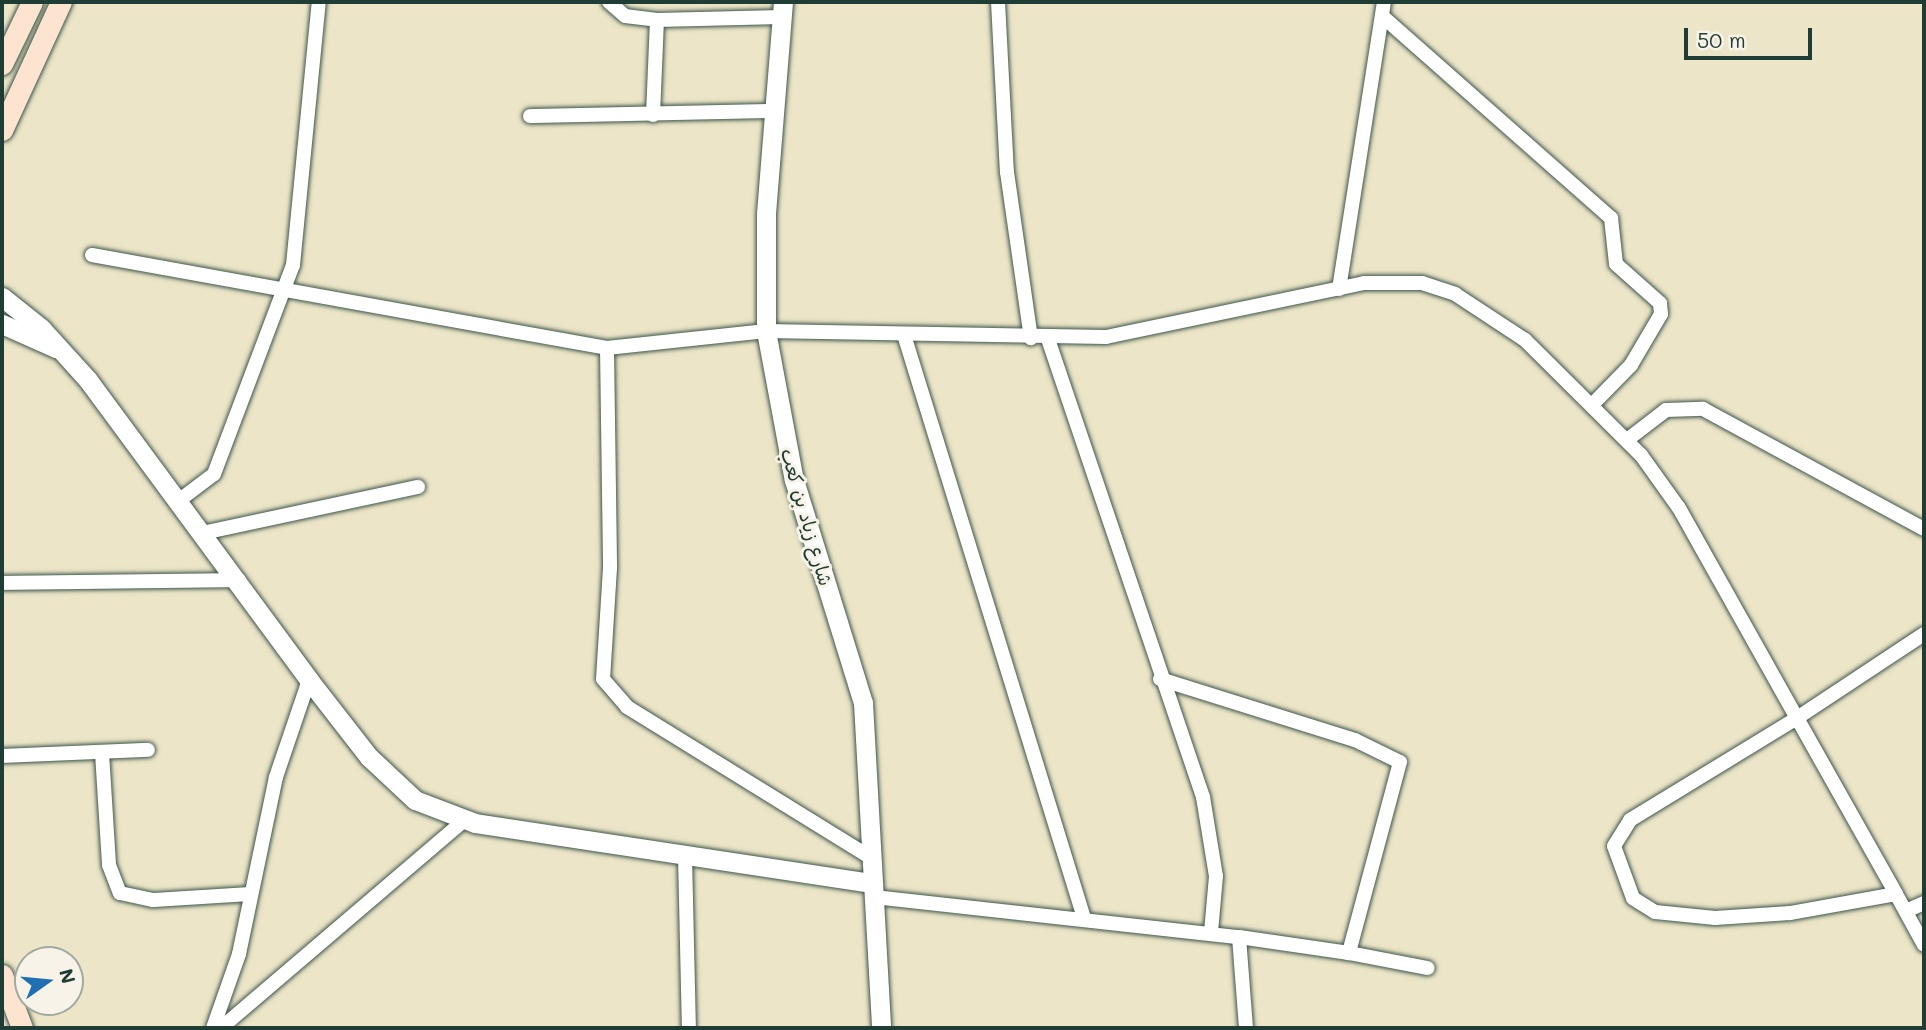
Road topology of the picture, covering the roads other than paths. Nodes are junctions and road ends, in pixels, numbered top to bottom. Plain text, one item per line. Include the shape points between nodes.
1 (32, 2) edge
2 (61, 2) edge
3 (319, 2) edge
4 (608, 2) edge
5 (998, 2) edge
6 (1384, 2) edge
7 (783, 9) edge
8 (1383, 17) junction
9 (657, 20) junction
10 (2, 64) edge
11 (773, 111) junction
12 (530, 116) dead end
13 (653, 116) junction
14 (2, 130) edge
15 (92, 255) dead end
16 (286, 287) junction
17 (1339, 289) junction
18 (2, 297) edge
19 (2, 324) edge
20 (766, 331) junction
21 (905, 338) junction
22 (1031, 338) junction
23 (1048, 339) junction
24 (607, 348) junction
25 (61, 350) junction
26 (1594, 404) junction
27 (1627, 440) junction
28 (418, 487) dead end
29 (181, 499) junction
30 (1924, 529) edge
31 (203, 533) junction
32 (239, 580) junction
33 (2, 583) edge
34 (1924, 634) edge
35 (1160, 679) junction
36 (309, 680) junction
37 (1797, 718) junction
38 (148, 750) dead end
39 (102, 753) junction
40 (2, 756) edge
41 (463, 821) junction
42 (685, 856) junction
43 (870, 857) junction
44 (873, 890) junction
45 (251, 894) junction
46 (1896, 894) junction
47 (1924, 903) edge
48 (1906, 911) junction
49 (1084, 918) junction
50 (1211, 932) junction
51 (1239, 937) junction
52 (1924, 945) edge
53 (1349, 953) junction
54 (1428, 968) dead end
55 (2, 975) edge
56 (22, 1028) edge
57 (213, 1028) edge
58 (221, 1028) edge
59 (689, 1028) edge
60 (881, 1028) edge
61 (1245, 1028) edge

1 - 10 main road
2 - 14 main road
3 - 16 street
4 - 9 street via 625,16
5 - 22 street via 1007,172
6 - 8 street
7 - 9 street
7 - 11 street, شارع زياد بن كعب
8 - 17 street
8 - 26 street via 1611,218 1616,264 1660,303 1661,314 1631,365
9 - 13 street
11 - 13 street
11 - 20 street, شارع زياد بن كعب
12 - 13 street
15 - 16 street
16 - 24 street
16 - 29 street via 214,474
17 - 23 street via 1158,330
17 - 26 street via 1394,281 1455,294 1525,340
18 - 25 street
19 - 25 street
20 - 21 street
20 - 24 street
20 - 43 street, شارع زياد بن كعب via 794,480 863,703
21 - 22 street
21 - 49 street
22 - 23 street
23 - 35 street
24 - 43 street via 610,568 603,679 627,707
25 - 29 street
26 - 27 street
27 - 30 street via 1666,410 1703,410
27 - 37 street via 1679,508
28 - 31 street
29 - 31 street
31 - 32 street
32 - 33 street
32 - 36 street
34 - 37 street
35 - 50 street via 1203,797 1216,876
35 - 53 street via 1398,759
36 - 41 street via 397,785 436,812
36 - 45 street via 276,777
37 - 46 street
37 - 46 street via 1630,820 1614,846 1633,898 1656,912 1715,918 1790,914
38 - 39 street
39 - 40 street
39 - 45 street via 109,865 120,893 153,900
41 - 42 street
41 - 58 street
42 - 44 street
42 - 59 street
43 - 44 street, شارع زياد بن كعب
44 - 49 street
44 - 60 street, شارع زياد بن كعب
45 - 57 street via 231,984
46 - 48 street
47 - 48 street
48 - 52 street
49 - 50 street
50 - 51 street
51 - 53 street
51 - 61 street
53 - 54 street
55 - 56 main road

